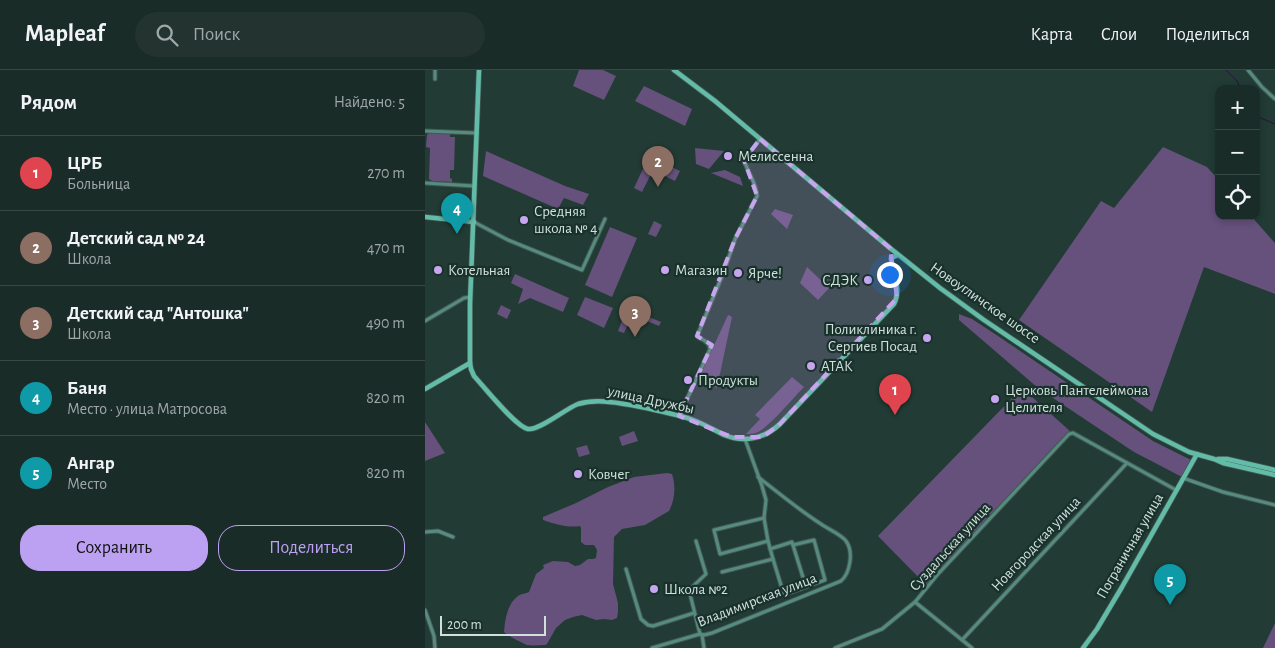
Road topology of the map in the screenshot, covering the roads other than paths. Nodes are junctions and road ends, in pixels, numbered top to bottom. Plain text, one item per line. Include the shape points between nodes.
1 (435, 70) edge
2 (479, 70) edge
3 (674, 70) edge
4 (1248, 70) edge
5 (435, 80) dead end
6 (1275, 99) edge
7 (425, 132) edge
8 (477, 133) junction
9 (760, 139) junction
10 (425, 183) edge
11 (475, 186) junction
12 (425, 217) edge
13 (605, 219) dead end
14 (474, 222) junction
15 (890, 248) junction
16 (898, 255) junction
17 (891, 258) junction
18 (470, 298) junction
19 (425, 321) edge
20 (470, 363) junction
21 (425, 389) edge
22 (679, 416) junction
23 (745, 439) junction
24 (1197, 454) junction
25 (1214, 459) junction
26 (1128, 463) junction
27 (1275, 470) edge
28 (1275, 475) edge
29 (758, 477) junction
30 (1183, 478) junction
31 (1177, 490) junction
32 (1275, 505) edge
33 (764, 518) junction
34 (425, 532) edge
35 (453, 537) dead end
36 (768, 540) junction
37 (696, 541) dead end
38 (793, 546) junction
39 (770, 549) junction
40 (773, 559) junction
41 (626, 569) dead end
42 (722, 572) dead end
43 (806, 587) junction
44 (915, 602) junction
45 (425, 610) edge
46 (694, 613) junction
47 (701, 634) junction
48 (962, 640) junction
49 (435, 648) edge
50 (652, 648) edge
51 (704, 648) edge
52 (835, 648) edge
53 (972, 648) edge
54 (1083, 648) edge

1 - 5 street
2 - 8 street, улица Дружбы
3 - 9 street, Новоугличское шоссе
4 - 6 street
7 - 8 street
8 - 11 street, улица Дружбы
9 - 15 street, Новоугличское шоссе
9 - 22 street via 743,160 757,196 735,239 697,336 710,349
10 - 11 street
11 - 14 street, улица Дружбы
12 - 14 street
13 - 14 street via 582,270 508,240
14 - 18 street, улица Дружбы
15 - 16 street, Новоугличское шоссе
15 - 17 street, улица Дружбы
16 - 17 street
16 - 24 street, Новоугличское шоссе via 984,320 1153,434
17 - 23 street, улица Дружбы via 897,292 894,304 774,430
18 - 19 street via 464,298
18 - 20 street, улица Дружбы
20 - 21 street
20 - 22 street, улица Дружбы via 474,376 514,420 528,429 538,428 574,406 596,401
22 - 23 street, улица Дружбы
23 - 29 street
24 - 25 street, Новоугличское шоссе
24 - 30 street, Пограничная улица
25 - 27 street, Новоугличское шоссе
25 - 28 street, Новоугличское шоссе
26 - 31 street
26 - 44 street, Суздальская улица via 1073,433 1069,434
26 - 48 street, Новгородская улица
29 - 33 street via 766,500
29 - 47 street, Владимирская улица via 847,542 847,574 841,581 711,633
30 - 31 street, Пограничная улица
30 - 32 street
31 - 54 street, Пограничная улица via 1122,588
33 - 36 street
33 - 36 street via 714,530 720,554
34 - 35 street via 438,531
36 - 39 street
37 - 46 street via 706,574 689,590
38 - 39 street via 792,542
38 - 43 street
38 - 43 street via 814,540 825,580
39 - 40 street
40 - 42 street
40 - 43 street via 784,594
41 - 46 street via 641,619 647,625
44 - 48 street
44 - 52 street, Суздальская улица via 882,629
45 - 49 street
46 - 47 street
47 - 50 street, Владимирская улица
47 - 51 street
48 - 53 street

